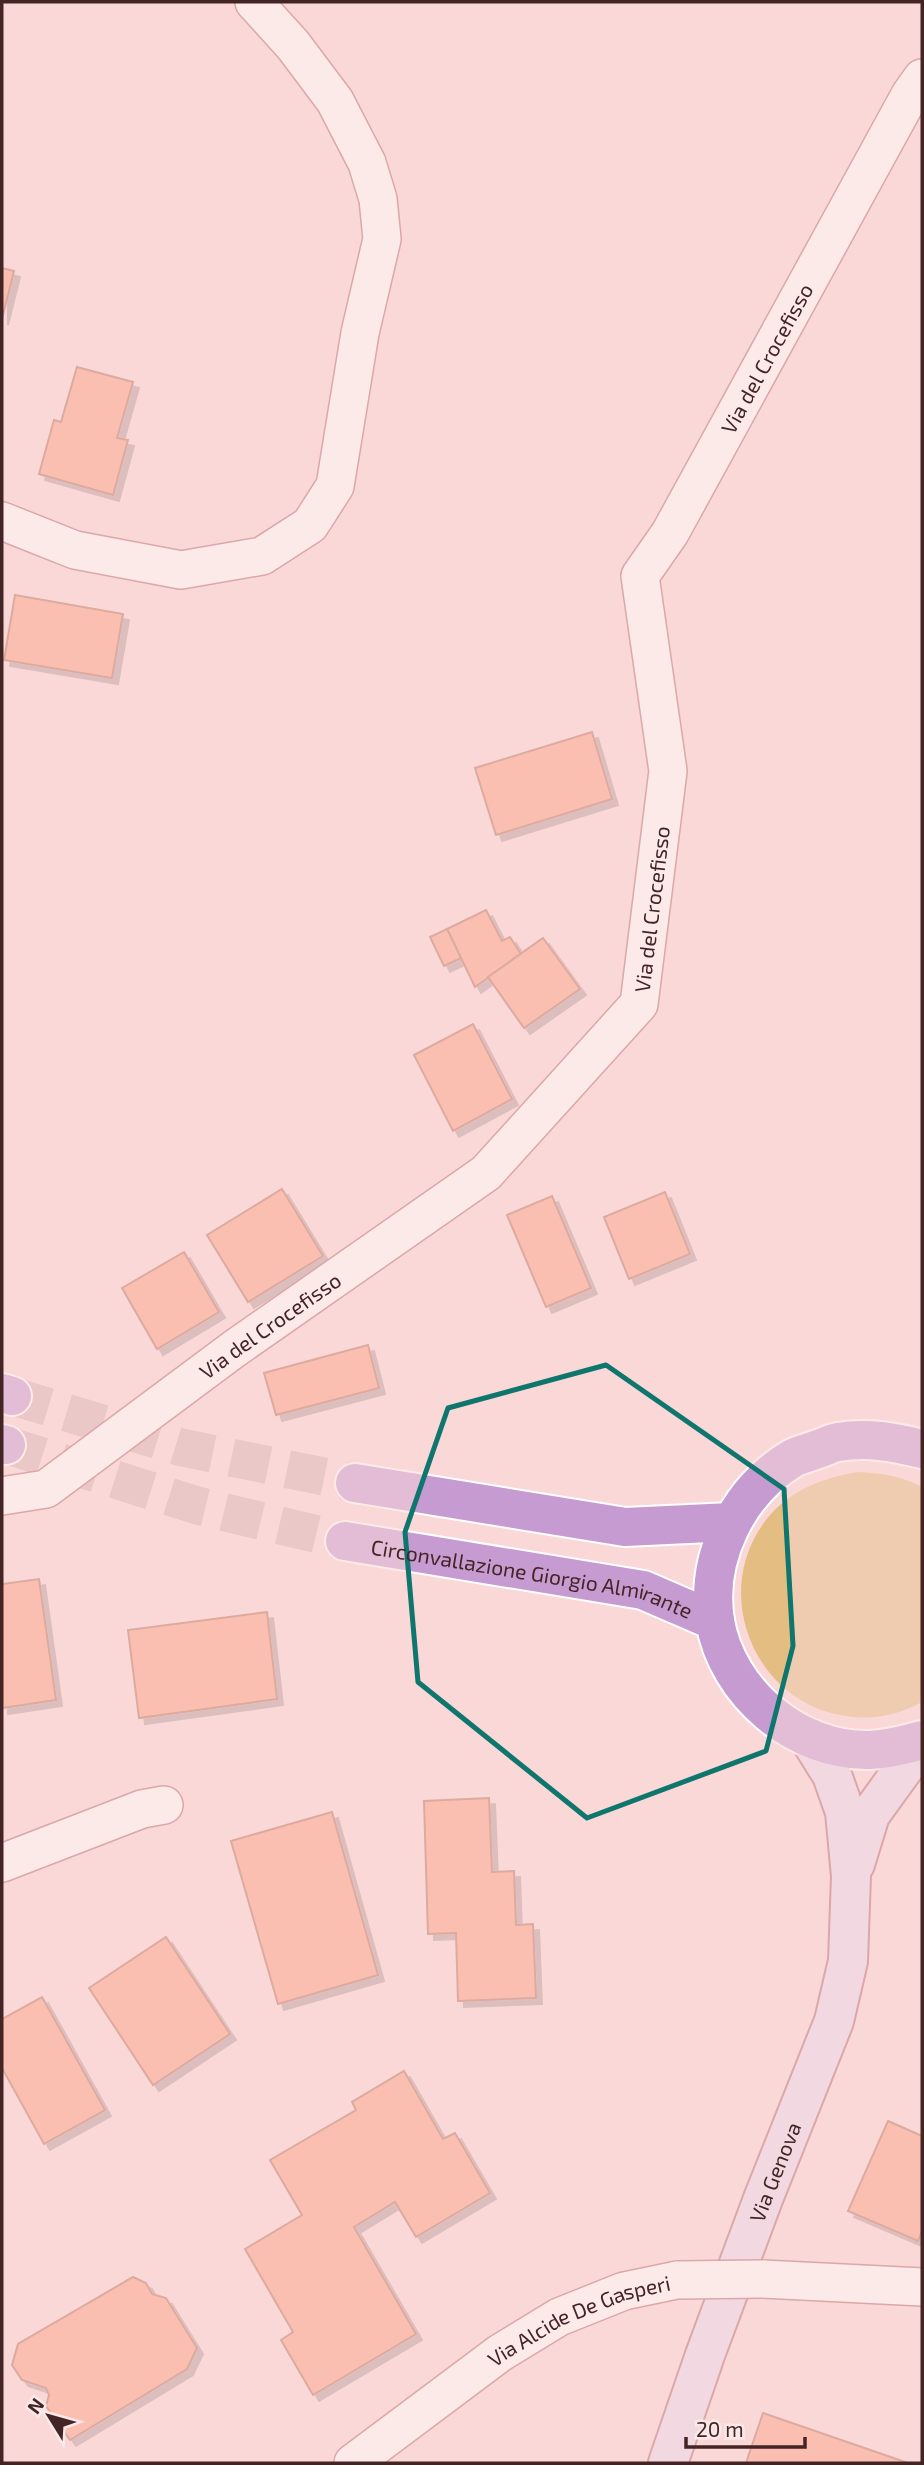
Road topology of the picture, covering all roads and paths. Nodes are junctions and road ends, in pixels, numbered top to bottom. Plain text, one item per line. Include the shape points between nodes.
1 (254, 2) edge
2 (922, 78) edge
3 (2, 521) edge
4 (922, 1449) edge
5 (355, 1483) tunnel mouth
6 (2, 1496) edge
7 (731, 1522) junction
8 (345, 1541) tunnel mouth
9 (715, 1621) junction
10 (809, 1738) junction
11 (922, 1741) edge
12 (164, 1805) dead end
13 (2, 1863) edge
14 (851, 1875) junction
15 (922, 2287) edge
16 (353, 2463) edge
17 (668, 2463) edge

1 - 3 street via 335,101 367,163 378,199 382,239 360,332 335,486 310,525 262,556 181,570 75,550
2 - 6 street, Via del Crocefisso via 670,533 640,576 668,771 639,1004 486,1173 234,1349 46,1489
4 - 7 highway, Via Genova via 884,1440 837,1442 794,1458 758,1485
5 - 7 highway via 625,1527
7 - 9 highway, Via Genova via 715,1570
8 - 9 highway, Circonvallazione Giorgio Almirante via 643,1590
9 - 10 highway, Via Genova via 726,1658 747,1692 775,1719
10 - 11 highway, Via Genova via 867,1750
10 - 14 main road, Via Genova via 832,1775 845,1812
11 - 14 main road, Via Genova via 870,1815
12 - 13 street via 142,1809
14 - 17 main road, Via Genova via 848,1961 834,2021 758,2212
15 - 16 street, Via Alcide De Gasperi, bridge via 677,2280 624,2291 559,2317 500,2353

